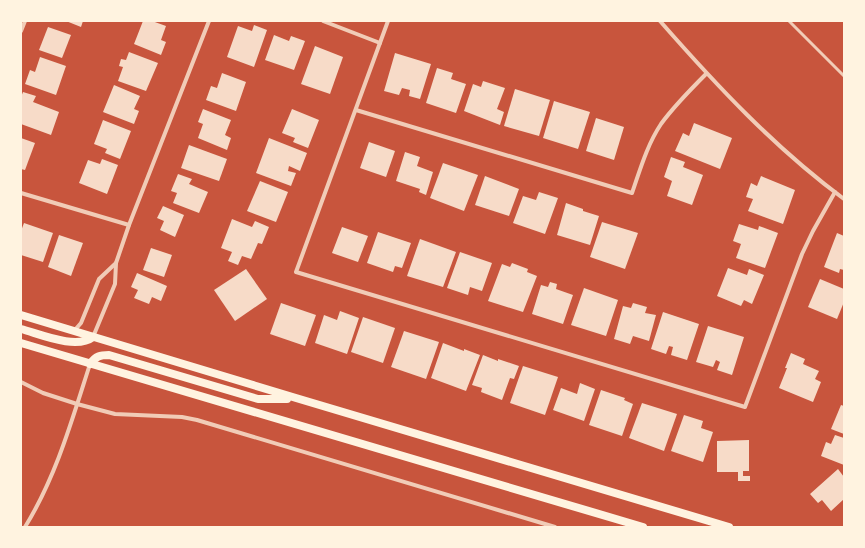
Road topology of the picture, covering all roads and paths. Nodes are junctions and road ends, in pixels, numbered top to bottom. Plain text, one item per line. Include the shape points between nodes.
1 (25, 21) edge
2 (209, 21) edge
3 (323, 21) edge
4 (388, 21) edge
5 (660, 21) edge
6 (788, 21) edge
7 (21, 32) edge
8 (380, 43) junction
9 (706, 74) junction
10 (844, 76) edge
11 (356, 110) junction
12 (835, 192) junction
13 (21, 193) edge
14 (844, 199) edge
15 (129, 225) junction
16 (116, 263) junction
17 (21, 315) edge
18 (21, 328) edge
19 (74, 331) junction
20 (93, 337) junction
21 (21, 342) edge
22 (90, 364) junction
23 (21, 382) edge
24 (296, 398) junction
25 (77, 404) junction
26 (25, 527) edge
27 (555, 527) edge
28 (643, 527) edge
29 (729, 527) edge

1 - 7 street
2 - 15 street
3 - 8 street
4 - 8 street
5 - 9 street
6 - 10 lane
8 - 11 street
9 - 11 street via 676,104 660,125 648,148 632,193
9 - 12 street via 790,156
11 - 12 street via 296,272 746,408 802,254
12 - 14 street
13 - 15 street
15 - 16 street
16 - 19 street via 99,279 81,323
16 - 20 street via 115,284
17 - 19 main road
18 - 20 main road via 76,343
19 - 20 main road
20 - 24 main road
21 - 22 main road
22 - 24 main road via 95,357 109,355 258,399
22 - 25 street
22 - 28 main road
23 - 25 street via 43,393
24 - 29 main road
25 - 26 street via 49,483
25 - 27 street via 115,414 197,420

